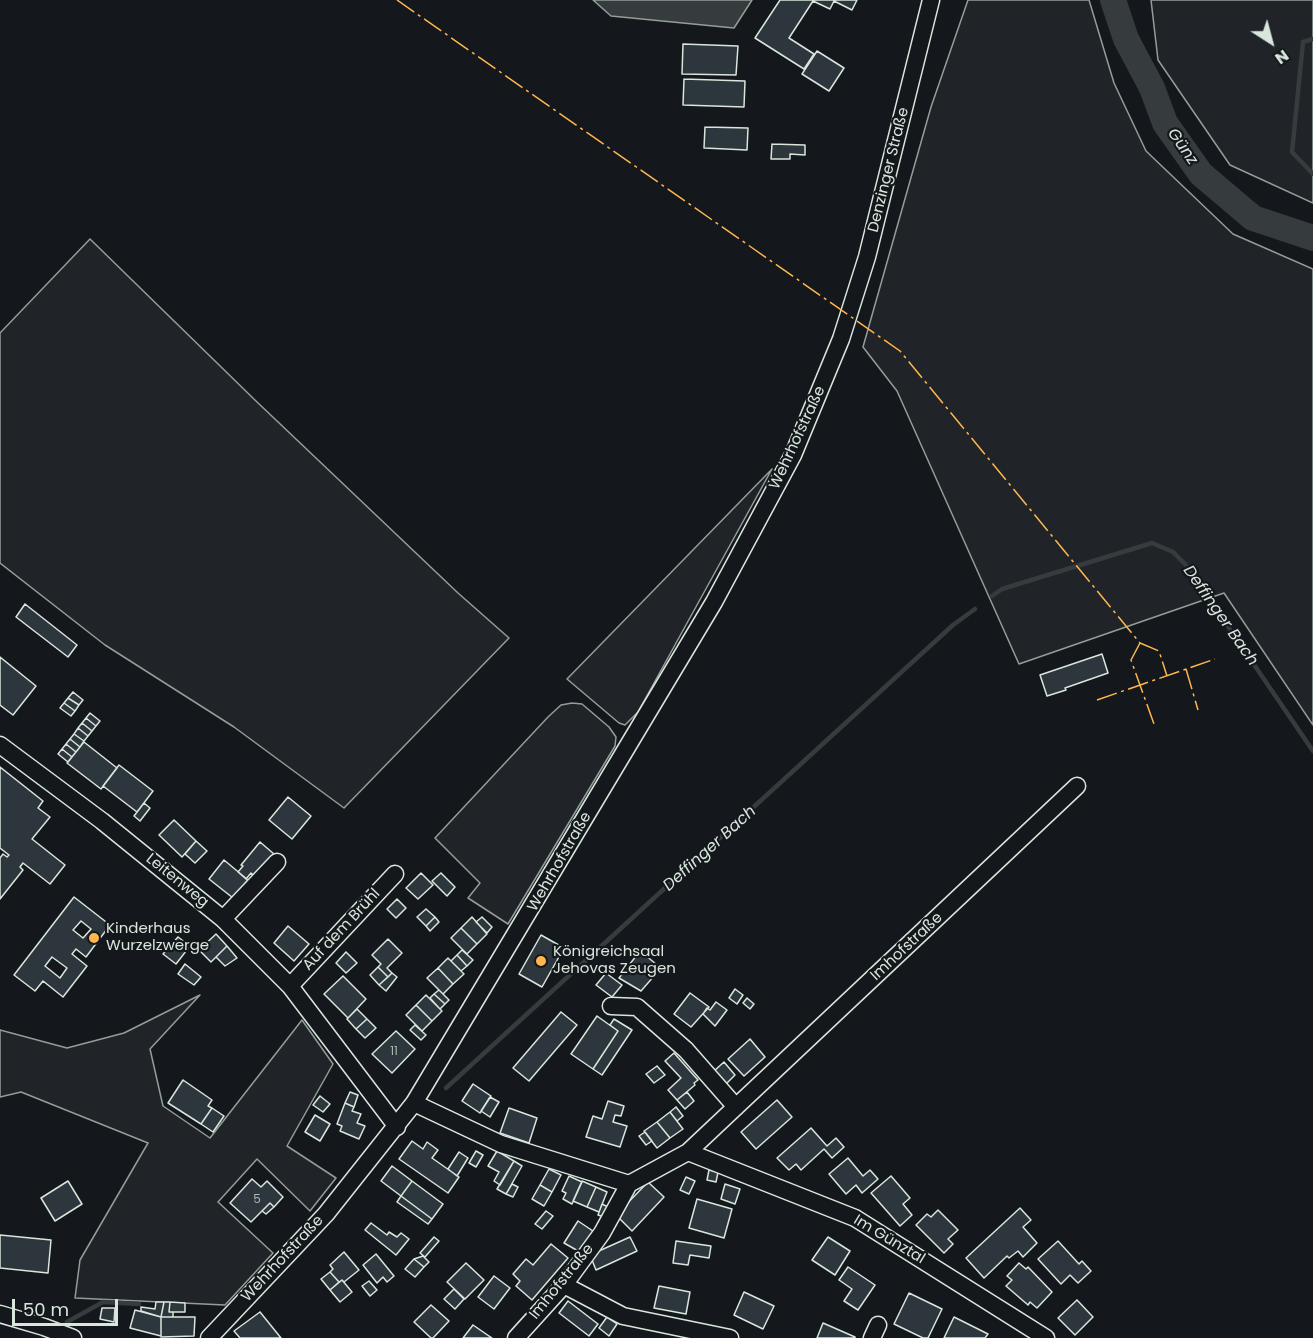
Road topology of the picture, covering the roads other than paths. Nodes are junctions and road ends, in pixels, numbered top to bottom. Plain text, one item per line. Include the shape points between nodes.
1 (929, 0) edge
2 (841, 339) joint
3 (0, 745) edge
4 (1077, 786) dead end
5 (277, 862) dead end
6 (395, 874) dead end
7 (223, 919) junction
8 (290, 986) junction
9 (619, 1006) dead end
10 (414, 1103) junction
11 (736, 1107) junction
12 (397, 1127) junction
13 (688, 1152) junction
14 (629, 1184) junction
15 (564, 1285) junction
16 (0, 1314) edge
17 (71, 1337) edge
18 (209, 1338) edge
19 (516, 1338) edge
20 (730, 1338) edge
21 (1046, 1338) edge

1 - 2 street, Denzinger Straße via 867,257
2 - 10 street, Wehrhofstraße via 793,455 714,602
3 - 7 street, Leitenweg
4 - 11 street, Imhofstraße
5 - 7 street
6 - 8 street, Auf dem Brühl
7 - 8 street, Leitenweg
8 - 12 street, Leitenweg
9 - 11 street via 637,1007 686,1050
10 - 12 street, Wehrhofstraße
10 - 14 street via 501,1144
11 - 13 street, Imhofstraße
12 - 18 street, Wehrhofstraße via 326,1214
13 - 14 street, Imhofstraße
13 - 21 street, Im Günztal via 855,1218
14 - 15 street, Imhofstraße via 602,1233
15 - 19 street, Imhofstraße
15 - 20 street via 624,1316
16 - 17 street

